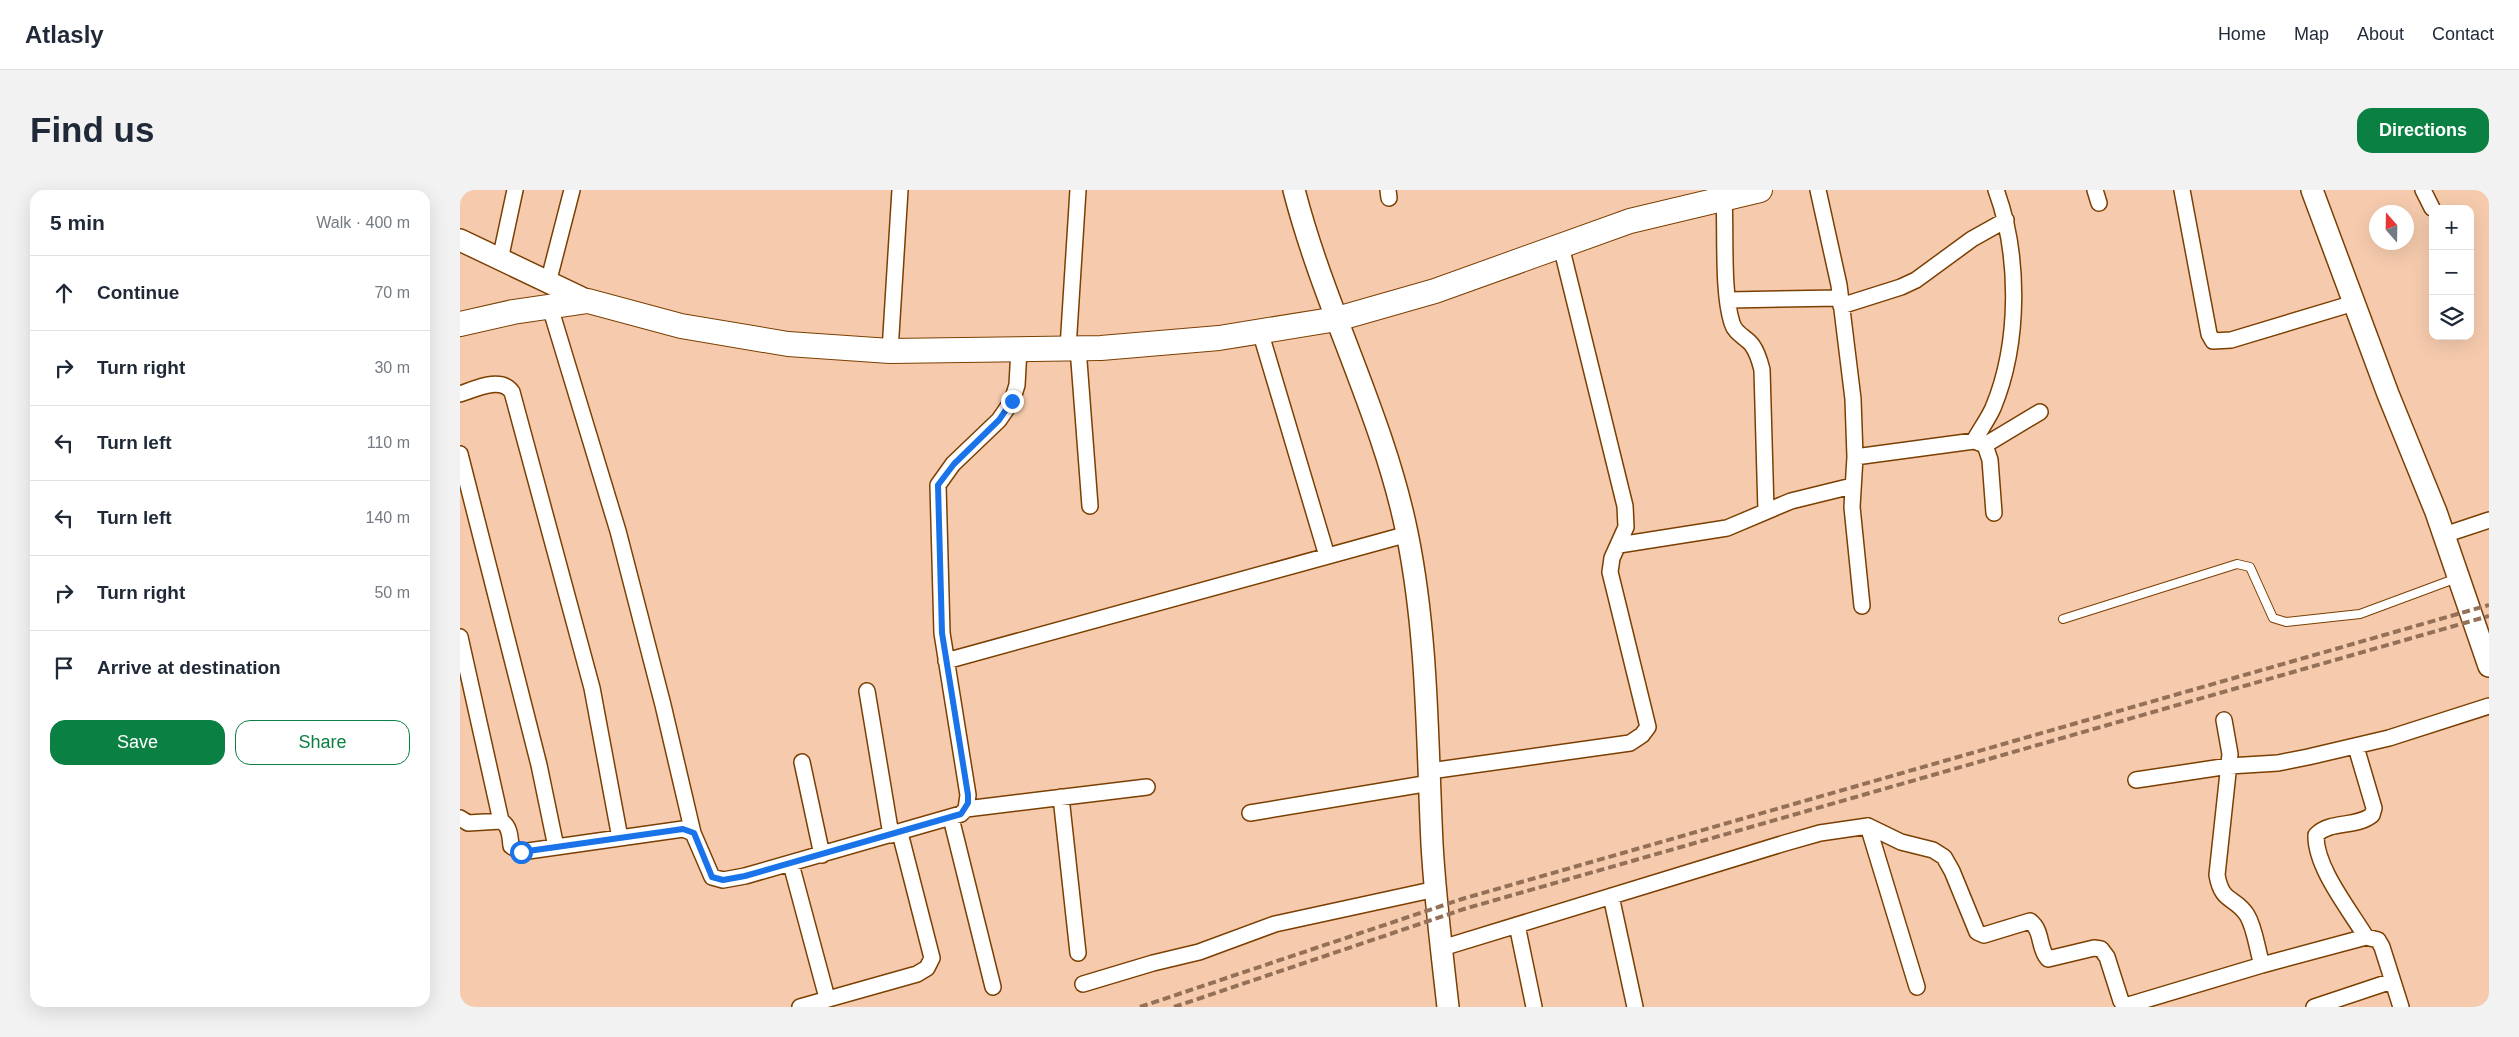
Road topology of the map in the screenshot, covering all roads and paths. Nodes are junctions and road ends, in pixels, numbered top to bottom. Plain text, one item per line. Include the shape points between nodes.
1 (515, 190) edge
2 (572, 190) edge
3 (900, 190) edge
4 (1078, 190) edge
5 (1294, 190) edge
6 (1760, 190) edge
7 (1818, 190) edge
8 (1996, 190) edge
9 (2182, 190) edge
10 (2312, 190) edge
11 (2424, 190) edge
12 (1724, 199) junction
13 (2431, 205) edge
14 (2006, 220) junction
15 (460, 240) edge
16 (1561, 246) junction
17 (500, 260) junction
18 (548, 282) junction
19 (1728, 300) junction
20 (588, 301) junction
21 (1840, 302) junction
22 (2354, 303) junction
23 (550, 306) junction
24 (1337, 319) junction
25 (460, 324) edge
26 (1260, 331) junction
27 (1073, 348) junction
28 (1019, 349) junction
29 (890, 351) junction
30 (460, 394) edge
31 (2040, 412) dead end
32 (1980, 443) junction
33 (460, 454) edge
34 (1855, 457) junction
35 (1852, 486) junction
36 (1090, 506) dead end
37 (1766, 511) junction
38 (1994, 513) dead end
39 (2489, 520) edge
40 (1408, 534) junction
41 (2444, 535) junction
42 (1619, 545) junction
43 (1327, 556) junction
44 (2458, 578) junction
45 (1862, 606) dead end
46 (2064, 619) dead end
47 (460, 637) edge
48 (946, 661) junction
49 (2489, 666) edge
50 (867, 692) dead end
51 (2489, 706) edge
52 (2224, 720) dead end
53 (2356, 747) junction
54 (802, 762) dead end
55 (2229, 766) junction
56 (1430, 777) junction
57 (2136, 780) dead end
58 (1147, 787) dead end
59 (1061, 797) junction
60 (966, 809) junction
61 (1250, 813) dead end
62 (460, 818) edge
63 (951, 818) junction
64 (501, 821) junction
65 (1868, 826) junction
66 (694, 833) junction
67 (895, 834) junction
68 (620, 838) junction
69 (556, 847) junction
70 (822, 855) junction
71 (790, 864) junction
72 (1436, 889) junction
73 (1611, 896) junction
74 (1517, 925) junction
75 (2366, 937) junction
76 (1442, 948) junction
77 (1078, 952) dead end
78 (2262, 964) junction
79 (2392, 981) junction
80 (1082, 984) dead end
81 (993, 986) dead end
82 (1918, 988) dead end
83 (827, 998) junction
84 (2147, 1004) edge
85 (800, 1007) edge
86 (1448, 1007) edge
87 (1534, 1007) edge
88 (1634, 1007) edge
89 (2314, 1007) edge
90 (2401, 1007) edge

1 - 17 street
2 - 18 street
3 - 29 street
4 - 27 street
5 - 24 street
6 - 12 main road
7 - 21 street
8 - 14 street
9 - 22 street via 2208,334 2213,342 2231,340
10 - 22 street
11 - 13 street
12 - 16 main road via 1630,221
12 - 19 street
14 - 21 street via 1902,287
14 - 32 street via 2014,320 2009,355
15 - 17 street
16 - 24 main road via 1435,291
16 - 42 street via 1625,506 1626,527
17 - 18 street
18 - 20 street
19 - 21 street
19 - 37 street via 1732,325 1751,344 1762,370
20 - 23 main road
20 - 29 main road via 681,326 788,344
21 - 34 street via 1853,399
22 - 41 street
23 - 25 main road
23 - 66 street via 618,531
24 - 26 main road
24 - 40 street via 1385,448
26 - 27 main road via 1219,338
26 - 43 street
27 - 28 main road
27 - 36 street
28 - 29 main road
28 - 48 street via 1017,385 1012,401 999,420 954,464 938,485 941,609
30 - 68 street via 500,383 512,392 592,688
31 - 32 street
32 - 34 street
32 - 38 street via 1990,460
33 - 69 street via 540,765
34 - 35 street
35 - 37 street
35 - 45 street
37 - 42 street via 1721,530
39 - 41 street
40 - 43 street
40 - 56 street via 1426,668
41 - 44 street
42 - 56 street via 1612,558 1610,572 1646,713 1648,727 1642,735 1630,742
43 - 48 street
44 - 46 lane via 2360,614 2286,622 2273,618 2250,567 2237,564
44 - 49 street
47 - 64 street
48 - 60 street via 965,770
50 - 67 street
51 - 53 street
52 - 55 street
53 - 55 street via 2278,763
53 - 75 street via 2374,808 2372,815 2358,822 2323,828 2316,835 2316,845 2330,880
54 - 70 street
55 - 57 street
55 - 78 street via 2218,881 2223,895 2247,915
56 - 61 street
56 - 72 street
58 - 59 street
59 - 60 street
59 - 77 street
60 - 63 street
62 - 64 street via 468,823
63 - 67 street
63 - 81 street
64 - 69 street via 506,824 515,850
65 - 73 street via 1820,833
65 - 82 street
65 - 84 street via 1901,842 1933,850 1944,858 1977,932 1984,935 2030,921 2036,925 2042,953 2048,960 2101,949 2125,1006
66 - 68 street via 683,829 667,830
66 - 71 street via 712,877 723,880
67 - 70 street
67 - 83 street via 932,958 927,968 917,974
68 - 69 street
70 - 71 street
71 - 83 street
72 - 76 street
72 - 80 street via 1275,924 1199,952
73 - 74 street
73 - 88 street
74 - 76 street
74 - 87 street
75 - 78 street
75 - 79 street via 2378,940
76 - 86 street
78 - 84 street
79 - 89 street
79 - 90 street
83 - 85 street

